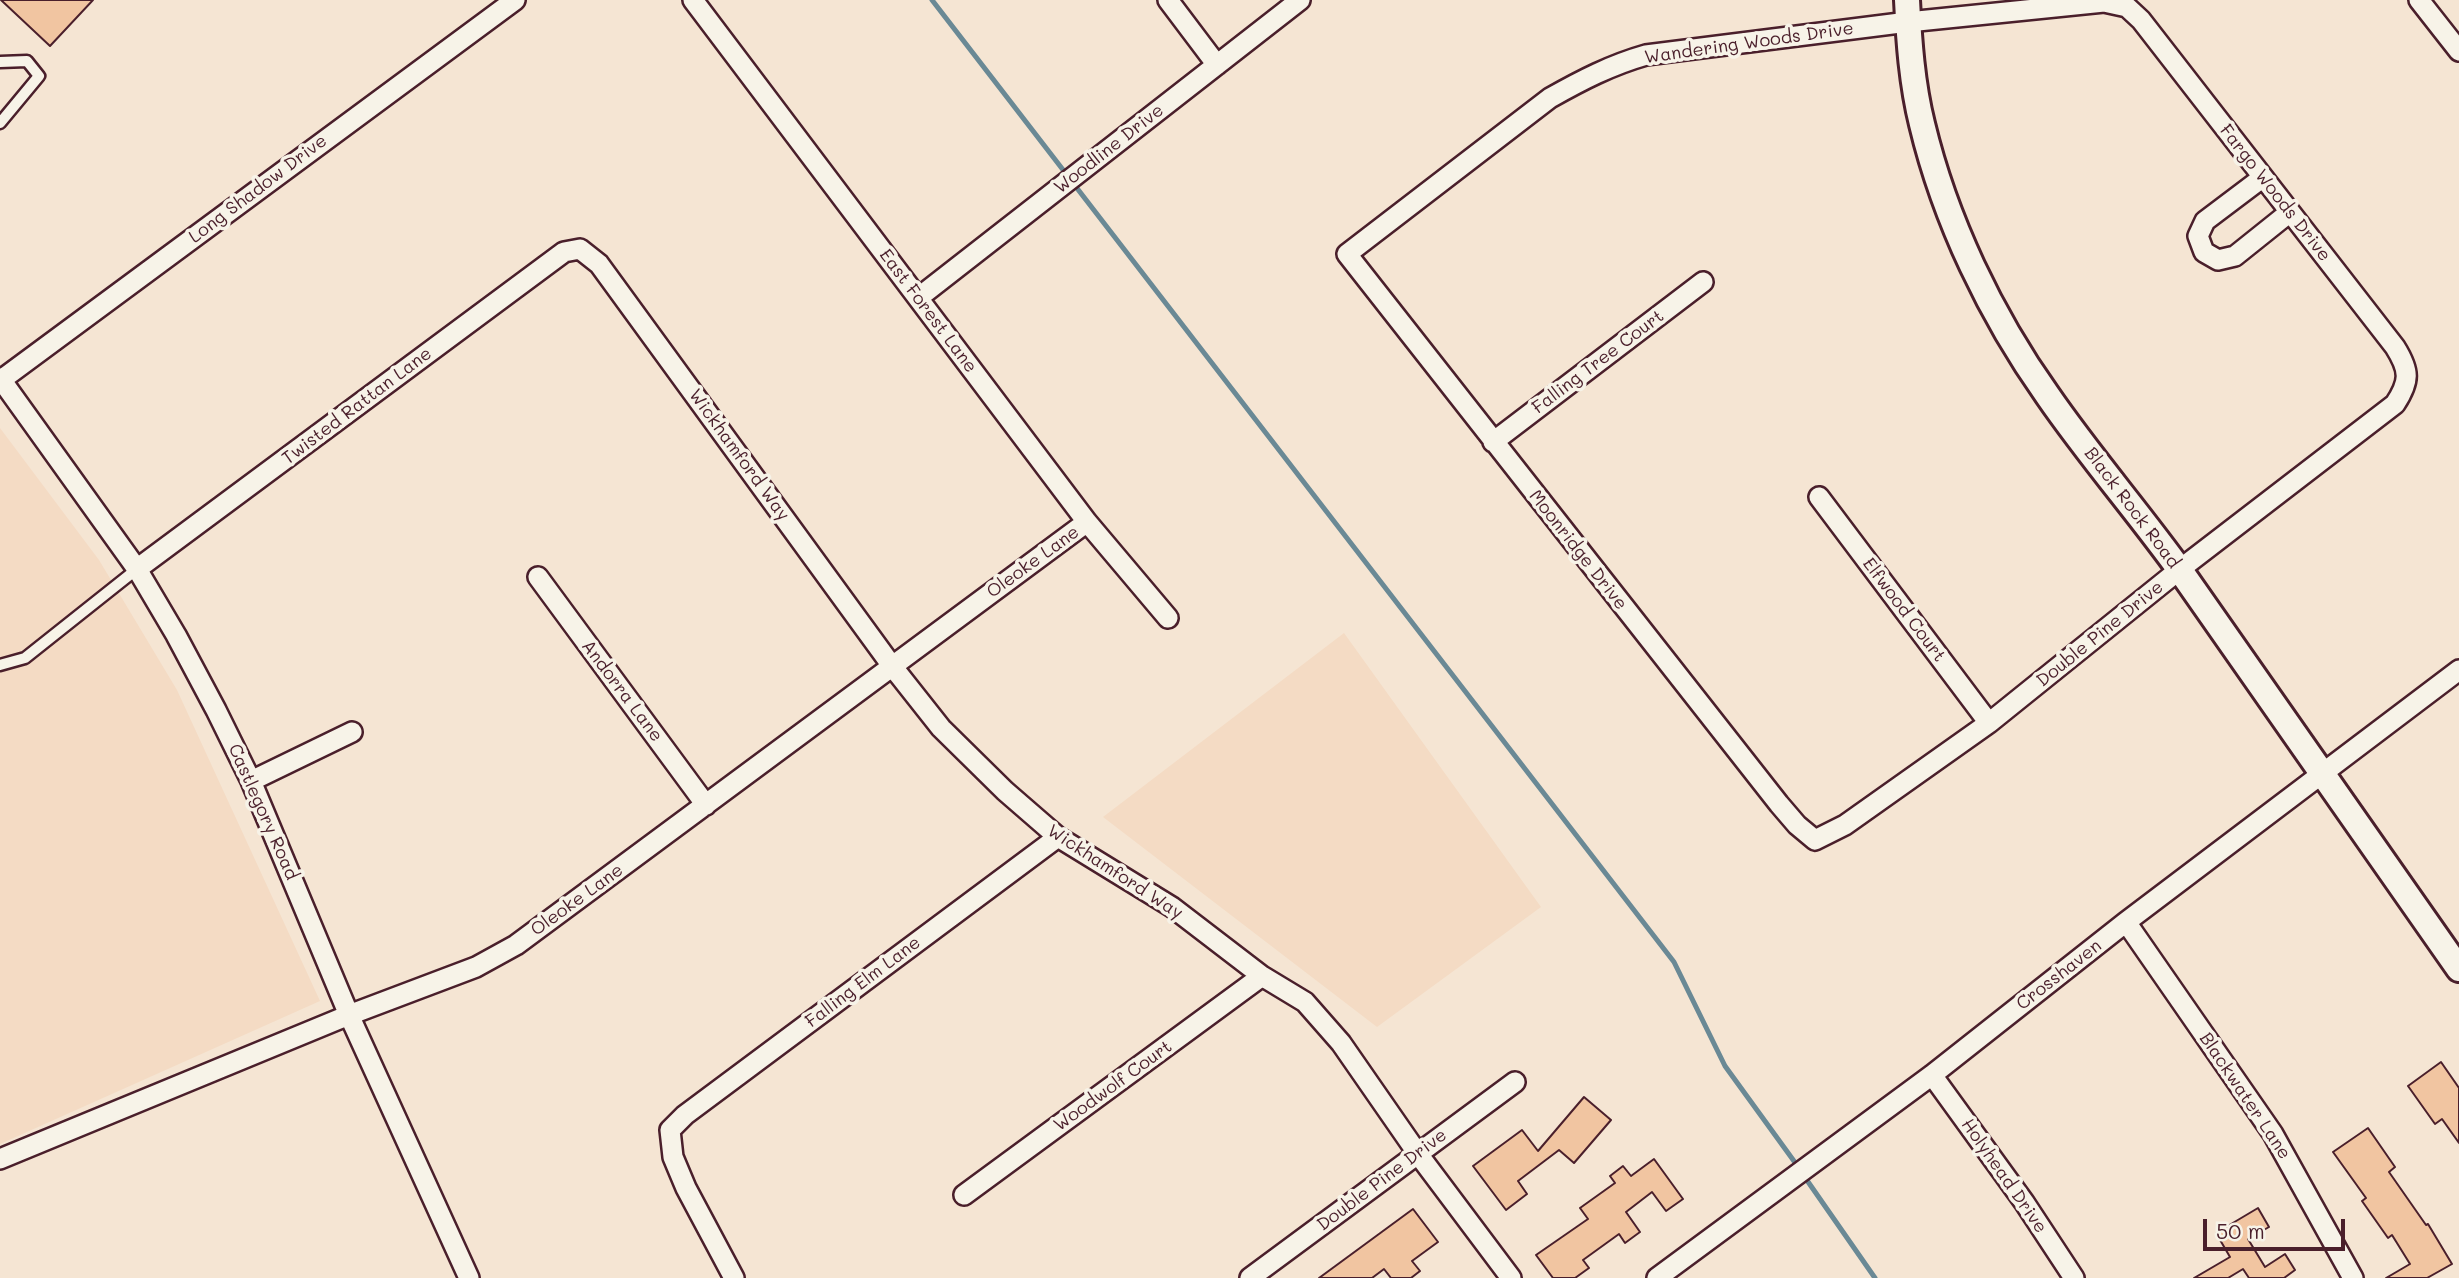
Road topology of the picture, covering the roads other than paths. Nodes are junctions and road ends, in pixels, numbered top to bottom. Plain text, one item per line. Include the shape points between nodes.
1 (515, 0) edge
2 (693, 0) edge
3 (1168, 0) edge
4 (1300, 0) edge
5 (2419, 0) edge
6 (2127, 7) joint
7 (1907, 11) edge
8 (2459, 51) edge
9 (0, 62) edge
10 (1217, 65) junction
11 (0, 123) edge
12 (2262, 178) junction
13 (2290, 212) junction
14 (580, 249) joint
15 (1347, 254) joint
16 (1703, 282) dead end
17 (918, 298) junction
18 (0, 379) edge
19 (2406, 387) joint
20 (1493, 442) junction
21 (1819, 497) dead end
22 (1087, 522) junction
23 (137, 569) junction
24 (2179, 570) junction
25 (538, 577) dead end
26 (1167, 618) dead end
27 (0, 665) edge
28 (892, 666) junction
29 (2459, 670) edge
30 (1989, 723) junction
31 (352, 732) dead end
32 (2322, 773) junction
33 (251, 780) junction
34 (706, 805) junction
35 (1058, 837) junction
36 (1815, 840) joint
37 (2126, 922) junction
38 (2459, 970) edge
39 (1262, 976) junction
40 (349, 1015) junction
41 (1932, 1075) junction
42 (1515, 1082) dead end
43 (1418, 1154) junction
44 (0, 1159) edge
45 (964, 1195) dead end
46 (469, 1278) edge
47 (734, 1278) edge
48 (1250, 1278) edge
49 (1511, 1278) edge
50 (1657, 1278) edge
51 (2074, 1278) edge
52 (2353, 1278) edge

1 - 18 street, Long Shadow Drive
2 - 17 street, East Forest Lane
3 - 10 street
4 - 10 street, Woodline Drive
5 - 8 street
6 - 7 street, Wandering Woods Drive via 2104,2
6 - 12 street, Fargo Woods Drive
7 - 15 street, Wandering Woods Drive via 1646,55 1606,68 1550,98
7 - 24 street, Black Rock Road via 1916,95 1929,152 1977,276 2047,396
9 - 11 lane via 27,61 38,76
10 - 17 street, Woodline Drive
12 - 13 street, Fargo Woods Drive
12 - 13 street via 2205,221 2198,236 2204,252 2218,260 2235,256
13 - 19 street, Fargo Woods Drive via 2395,347 2407,371
14 - 23 street, Twisted Rattan Lane via 564,252
14 - 28 street, Wickhamford Way via 599,264
15 - 20 street, Moonridge Drive
16 - 20 street, Falling Tree Court
17 - 22 street, East Forest Lane
18 - 23 street, Castlegory Road
19 - 24 street, Double Pine Drive via 2395,404
20 - 36 street, Moonridge Drive via 1779,804
21 - 30 street, Elfwood Court
22 - 26 street, East Forest Lane
22 - 28 street, Oleoke Lane
23 - 27 lane via 25,658
23 - 33 street, Castlegory Road
24 - 30 street, Double Pine Drive
24 - 32 street, Black Rock Road
25 - 34 street, Andorra Lane
28 - 34 street, Oleoke Lane
28 - 35 street, Wickhamford Way via 942,729
29 - 32 street, Crosshaven
30 - 36 street, Double Pine Drive via 1845,825
31 - 33 street
32 - 37 street, Crosshaven
32 - 38 street, Black Rock Road
33 - 40 street, Castlegory Road
34 - 40 street, Oleoke Lane via 516,945 476,967
35 - 39 street, Wickhamford Way via 1172,907
35 - 47 street, Falling Elm Lane via 670,1130 673,1157 686,1188
37 - 41 street, Crosshaven
37 - 52 street, Blackwater Lane via 2273,1134
39 - 43 street, Wickhamford Way via 1305,1002 1341,1043
39 - 45 street, Woodwolf Court
40 - 44 street, Oleoke Lane
40 - 46 street, Castlegory Road
41 - 50 street, Crosshaven
41 - 51 street, Holyhead Drive
42 - 43 street, Double Pine Drive
43 - 48 street, Double Pine Drive
43 - 49 street, Wickhamford Way

